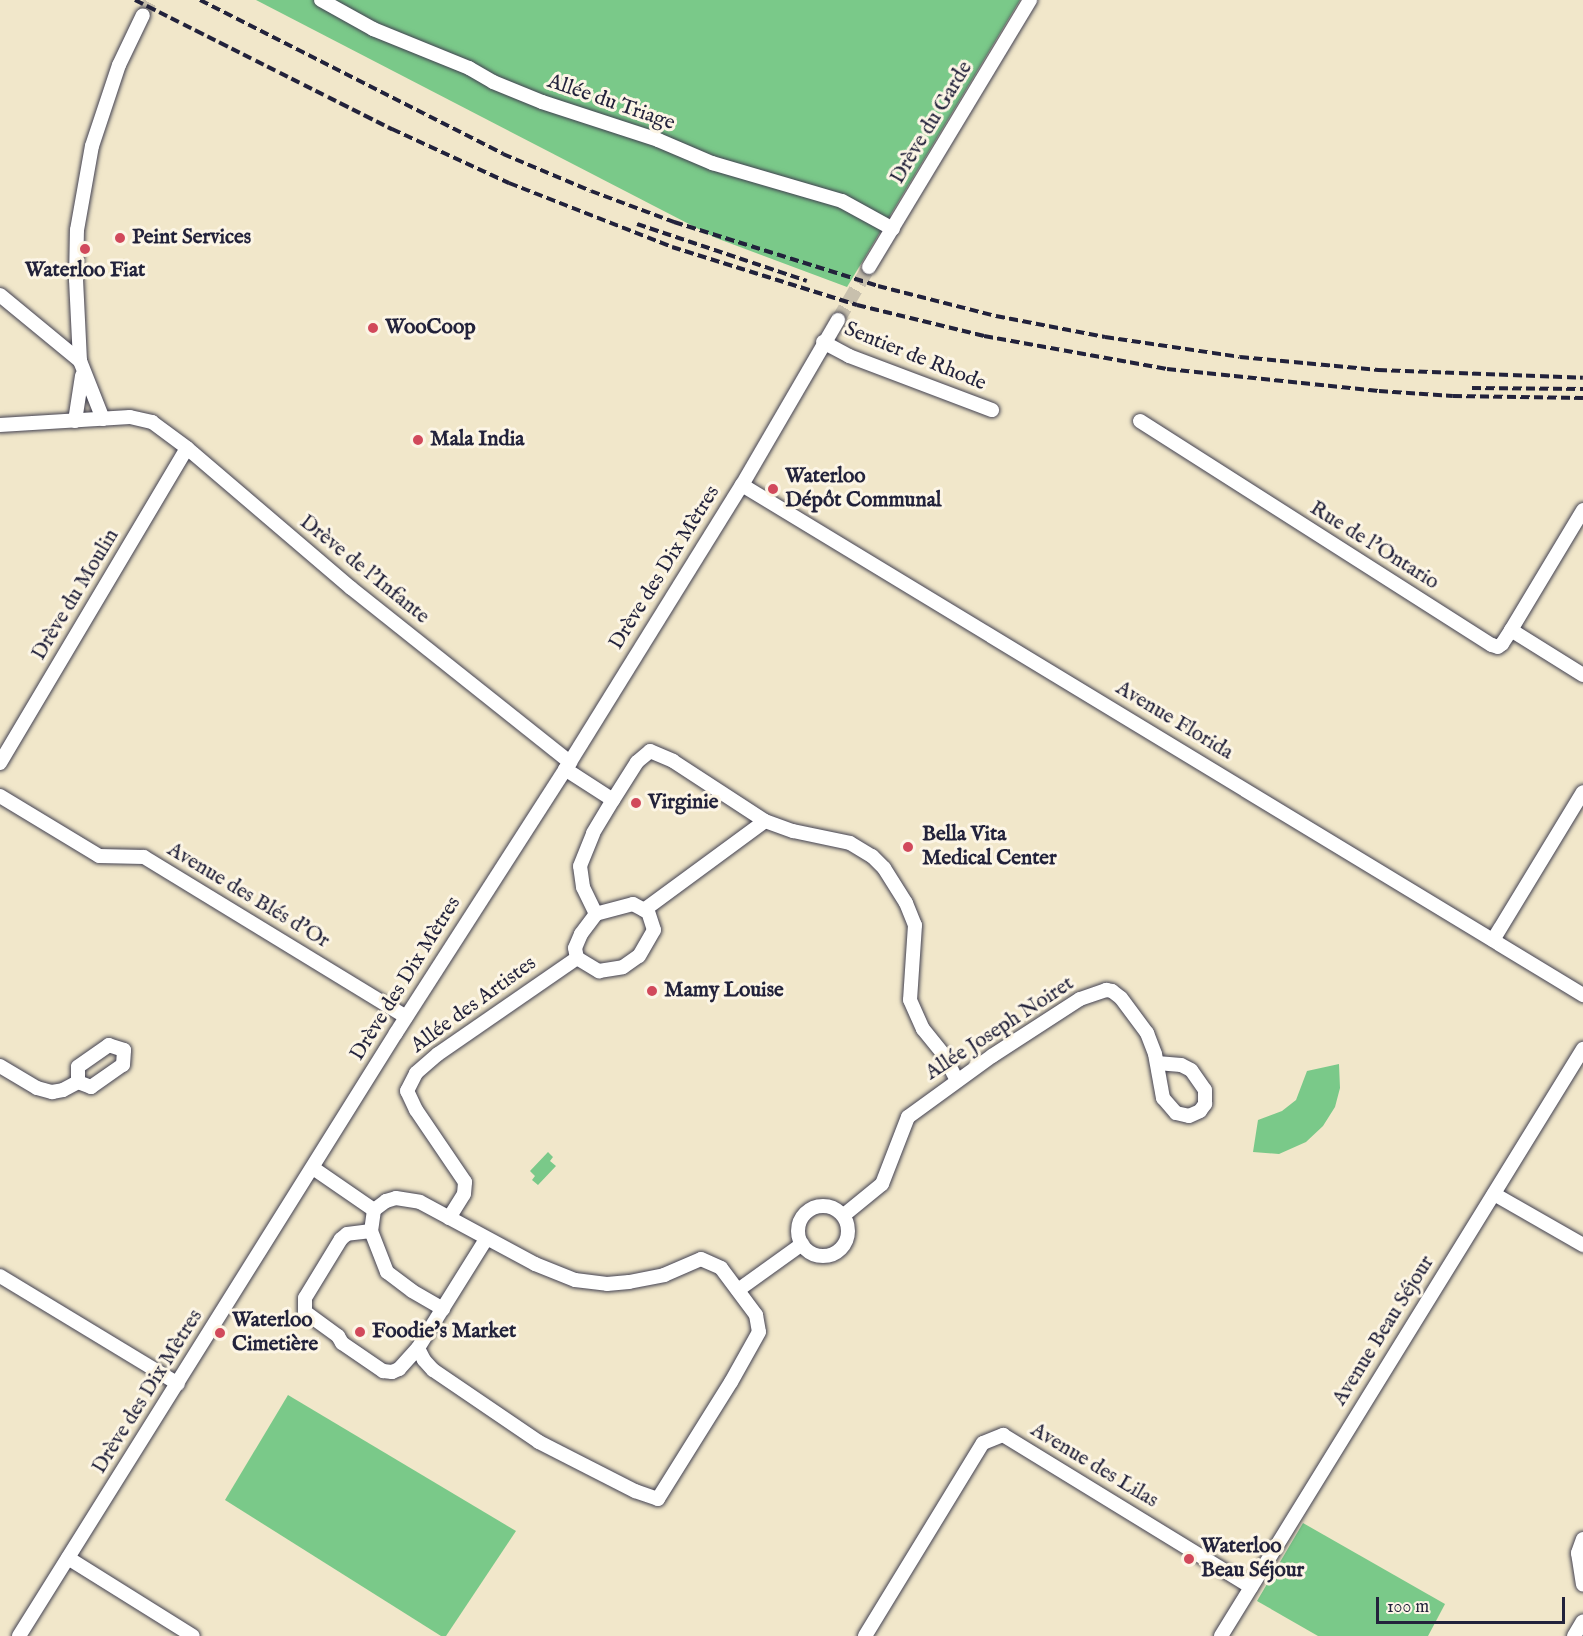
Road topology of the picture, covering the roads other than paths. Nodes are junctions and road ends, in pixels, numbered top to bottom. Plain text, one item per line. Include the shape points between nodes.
1 (321, 0) edge
2 (1030, 0) edge
3 (143, 15) tunnel mouth
4 (893, 228) junction
5 (869, 267) tunnel mouth
6 (0, 295) edge
7 (838, 320) tunnel mouth
8 (824, 342) junction
9 (81, 363) junction
10 (992, 410) dead end
11 (103, 419) junction
12 (75, 421) junction
13 (1140, 421) dead end
14 (0, 425) edge
15 (187, 448) junction
16 (742, 485) junction
17 (1583, 510) edge
18 (1510, 630) junction
19 (1583, 675) edge
20 (0, 763) edge
21 (568, 766) junction
22 (1583, 792) edge
23 (0, 796) edge
24 (613, 800) junction
25 (765, 821) junction
26 (644, 910) junction
27 (596, 914) junction
28 (1493, 940) junction
29 (577, 958) junction
30 (1583, 995) edge
31 (406, 1017) junction
32 (1583, 1049) edge
33 (1157, 1063) dead end
34 (0, 1066) edge
35 (957, 1080) junction
36 (78, 1082) dead end
37 (313, 1168) junction
38 (1494, 1194) junction
39 (374, 1210) junction
40 (844, 1215) junction
41 (449, 1218) junction
42 (371, 1231) junction
43 (486, 1239) junction
44 (802, 1244) junction
45 (1583, 1245) edge
46 (0, 1276) edge
47 (738, 1290) junction
48 (443, 1309) junction
49 (418, 1348) junction
50 (178, 1384) junction
51 (1583, 1539) edge
52 (1581, 1553) edge
53 (68, 1558) junction
54 (1583, 1585) edge
55 (1251, 1587) junction
56 (1583, 1621) edge
57 (19, 1636) edge
58 (193, 1636) edge
59 (865, 1636) edge
60 (1221, 1636) edge
61 (1574, 1636) edge

1 - 4 street, Allée du Triage via 373,29 542,102 658,140 712,163 842,201
2 - 4 street, Drève du Garde
3 - 9 street via 118,65 84,178 75,262
4 - 5 street, Drève du Garde
6 - 9 street
7 - 8 street
8 - 10 street, Sentier de Rhode via 849,356
8 - 16 street, Drève des Dix Mètres
9 - 11 street
9 - 12 street via 82,385
11 - 12 street
11 - 15 street, Drève de l'Infante via 130,417 152,422
12 - 14 street
13 - 18 street, Rue de l'Ontario via 1492,645 1502,644
15 - 20 street, Drève du Moulin
15 - 21 street, Drève de l'Infante
16 - 21 street, Drève des Dix Mètres
16 - 28 street, Avenue Florida
17 - 18 street
18 - 19 street
21 - 24 street, Drève de l'Infante
21 - 31 street, Drève des Dix Mètres
22 - 28 street
23 - 31 street, Avenue des Blés d'Or via 99,856 144,857
24 - 25 street via 650,751 673,760
24 - 27 street via 593,833 580,866 583,887
25 - 26 street
25 - 35 street via 850,843 884,868 915,925 910,1000 922,1029 944,1055
26 - 27 street via 633,904
26 - 29 street via 654,930 639,956 623,967 598,971
27 - 29 street via 581,934 575,948
28 - 30 street, Avenue Florida
29 - 41 street, Allée des Artistes via 423,1066 407,1091 465,1182 464,1194
31 - 37 street, Drève des Dix Mètres
32 - 38 street, Avenue Beau Séjour
33 - 35 street, Allée Joseph Noiret via 1147,1034 1135,1016 1121,998 1106,990 1080,999
34 - 36 street via 37,1088 52,1092
35 - 40 street, Allée Joseph Noiret via 908,1117 877,1188
37 - 39 street
37 - 50 street, Drève des Dix Mètres
38 - 45 street
38 - 55 street, Avenue Beau Séjour
39 - 41 street via 393,1198 407,1198
39 - 42 street
40 - 44 street via 834,1207 808,1209 797,1231
40 - 44 street via 848,1236 837,1252 816,1256
41 - 43 street
42 - 48 street via 387,1272
42 - 49 street via 348,1234 341,1239 305,1298 305,1312 383,1371 399,1369
43 - 47 street via 548,1270 575,1280 607,1284 664,1275 701,1259 721,1268
43 - 48 street
44 - 47 street
46 - 50 street
47 - 49 street via 756,1315 759,1332 658,1499 539,1442 433,1370
48 - 49 street
50 - 53 street, Drève des Dix Mètres
51 - 52 street
52 - 54 street
53 - 57 street, Drève des Dix Mètres
53 - 58 street
55 - 59 street, Avenue des Lilas via 1003,1435 983,1443
55 - 60 street, Avenue Beau Séjour
56 - 61 street

